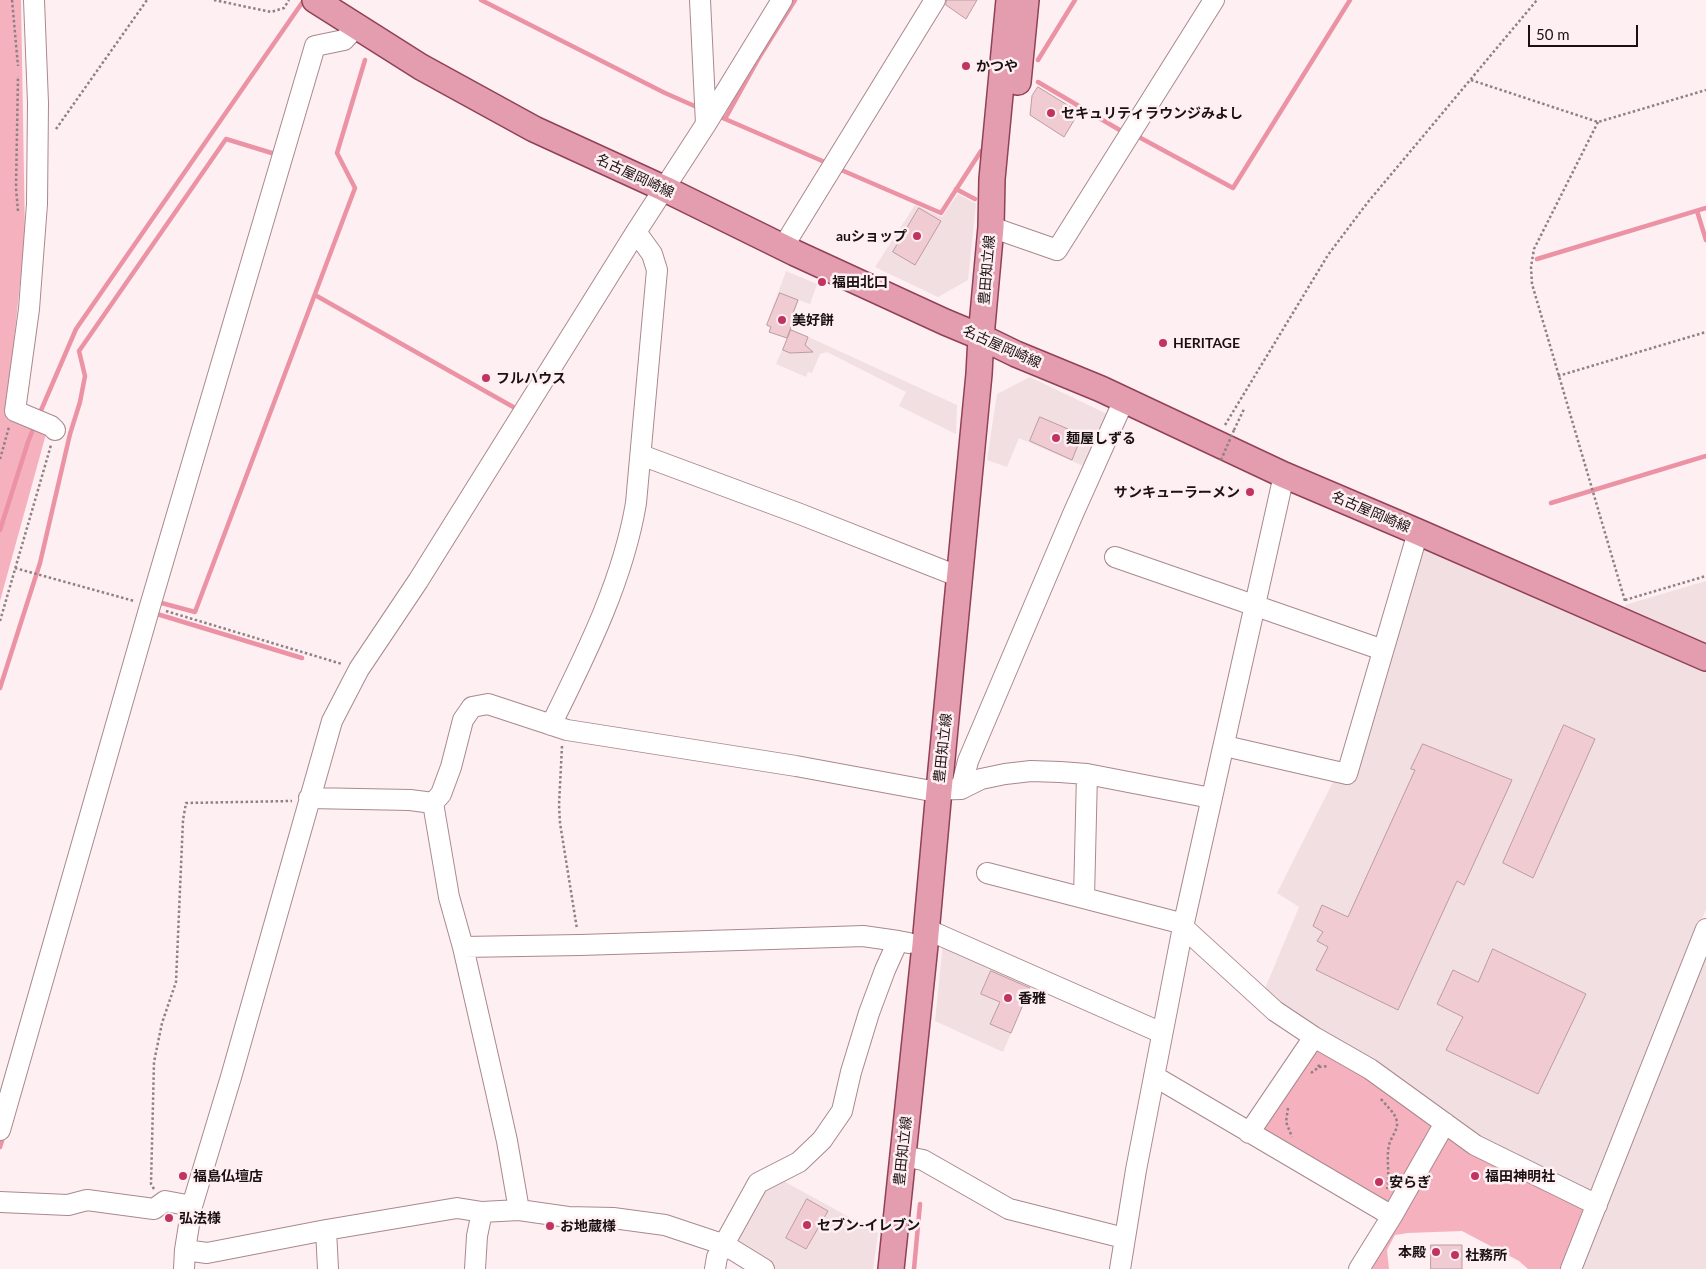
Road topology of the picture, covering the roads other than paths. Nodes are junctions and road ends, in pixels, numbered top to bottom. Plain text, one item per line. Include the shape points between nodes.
1 (34, 0) edge
2 (315, 0) edge
3 (700, 0) edge
4 (782, 0) edge
5 (935, 0) edge
6 (1009, 0) edge
7 (1026, 0) edge
8 (1214, 0) edge
9 (357, 26) junction
10 (706, 124) junction
11 (665, 189) junction
12 (991, 227) junction
13 (636, 232) junction
14 (783, 247) junction
15 (981, 337) junction
16 (1124, 400) junction
17 (53, 428) road end
18 (640, 455) junction
19 (1284, 475) junction
20 (1418, 532) junction
21 (1115, 557) dead end
22 (960, 577) junction
23 (1255, 606) junction
24 (1383, 650) junction
25 (1706, 658) edge
26 (559, 728) junction
27 (1225, 746) junction
28 (1087, 774) junction
29 (950, 790) junction
30 (1211, 798) junction
31 (309, 799) junction
32 (433, 803) junction
33 (987, 873) dead end
34 (1084, 898) junction
35 (1184, 926) junction
36 (1706, 929) edge
37 (926, 937) junction
38 (898, 941) junction
39 (463, 947) junction
40 (1162, 1033) junction
41 (1314, 1037) junction
42 (1154, 1076) junction
43 (1445, 1123) junction
44 (0, 1130) edge
45 (1249, 1133) junction
46 (903, 1156) junction
47 (0, 1202) edge
48 (1597, 1205) junction
49 (192, 1206) junction
50 (519, 1210) junction
51 (482, 1212) junction
52 (1392, 1216) junction
53 (326, 1230) junction
54 (1124, 1238) junction
55 (725, 1245) junction
56 (184, 1259) edge
57 (328, 1269) edge
58 (475, 1269) edge
59 (715, 1269) edge
60 (764, 1269) edge
61 (891, 1269) edge
62 (1120, 1269) edge
63 (1359, 1269) edge
64 (1571, 1269) edge

1 - 17 street via 37,204 29,309 13,417
2 - 9 main road, 名古屋岡崎線
3 - 10 street
4 - 10 street
5 - 14 street
6 - 12 main road, 豊田知立線 via 992,179
7 - 12 main road, 豊田知立線 via 1006,184
8 - 12 street via 1057,250
9 - 11 main road, 名古屋岡崎線 via 421,67 534,129
9 - 44 street via 344,40 315,46
10 - 11 street
11 - 13 street
11 - 14 main road, 名古屋岡崎線
12 - 15 main road, 豊田知立線
13 - 18 street via 652,254 657,270
13 - 31 street via 418,581 359,669 332,721
14 - 15 main road, 名古屋岡崎線
15 - 16 main road, 名古屋岡崎線
15 - 22 main road, 豊田知立線
16 - 19 main road, 名古屋岡崎線 via 1218,452
16 - 29 street via 968,761
18 - 22 street
18 - 26 street via 632,530
19 - 20 main road, 名古屋岡崎線
19 - 23 street
20 - 24 street
20 - 25 main road, 名古屋岡崎線
21 - 23 street
22 - 29 main road, 豊田知立線
23 - 24 street
23 - 27 street
24 - 27 street via 1346,774
26 - 29 street via 873,781
26 - 32 street via 488,704 472,707 463,720 441,794
27 - 30 street
28 - 29 street via 1031,771 1005,774
28 - 30 street
28 - 34 street
29 - 37 main road, 豊田知立線
30 - 35 street
31 - 32 street
31 - 49 street
32 - 39 street via 449,897
33 - 34 street
34 - 35 street
35 - 40 street
35 - 41 street via 1274,1011
36 - 48 street
37 - 38 street
37 - 40 street
37 - 46 main road, 豊田知立線
38 - 39 street via 863,936
38 - 55 street via 869,1013 842,1111 822,1140 799,1162 758,1183
39 - 50 street via 507,1141
40 - 42 street
41 - 43 street via 1370,1069
41 - 45 street
42 - 45 street
42 - 54 street
43 - 48 street via 1475,1145
43 - 52 street
45 - 52 street
46 - 54 street via 923,1160 1010,1209
46 - 61 main road, 豊田知立線
47 - 49 street via 68,1205 87,1200 154,1209 165,1201
48 - 64 street
49 - 56 street
50 - 51 street
50 - 55 street via 665,1224
51 - 53 street via 457,1208
51 - 58 street
52 - 63 street
53 - 56 street
53 - 57 street
54 - 62 street
55 - 59 street via 717,1257
55 - 60 street

